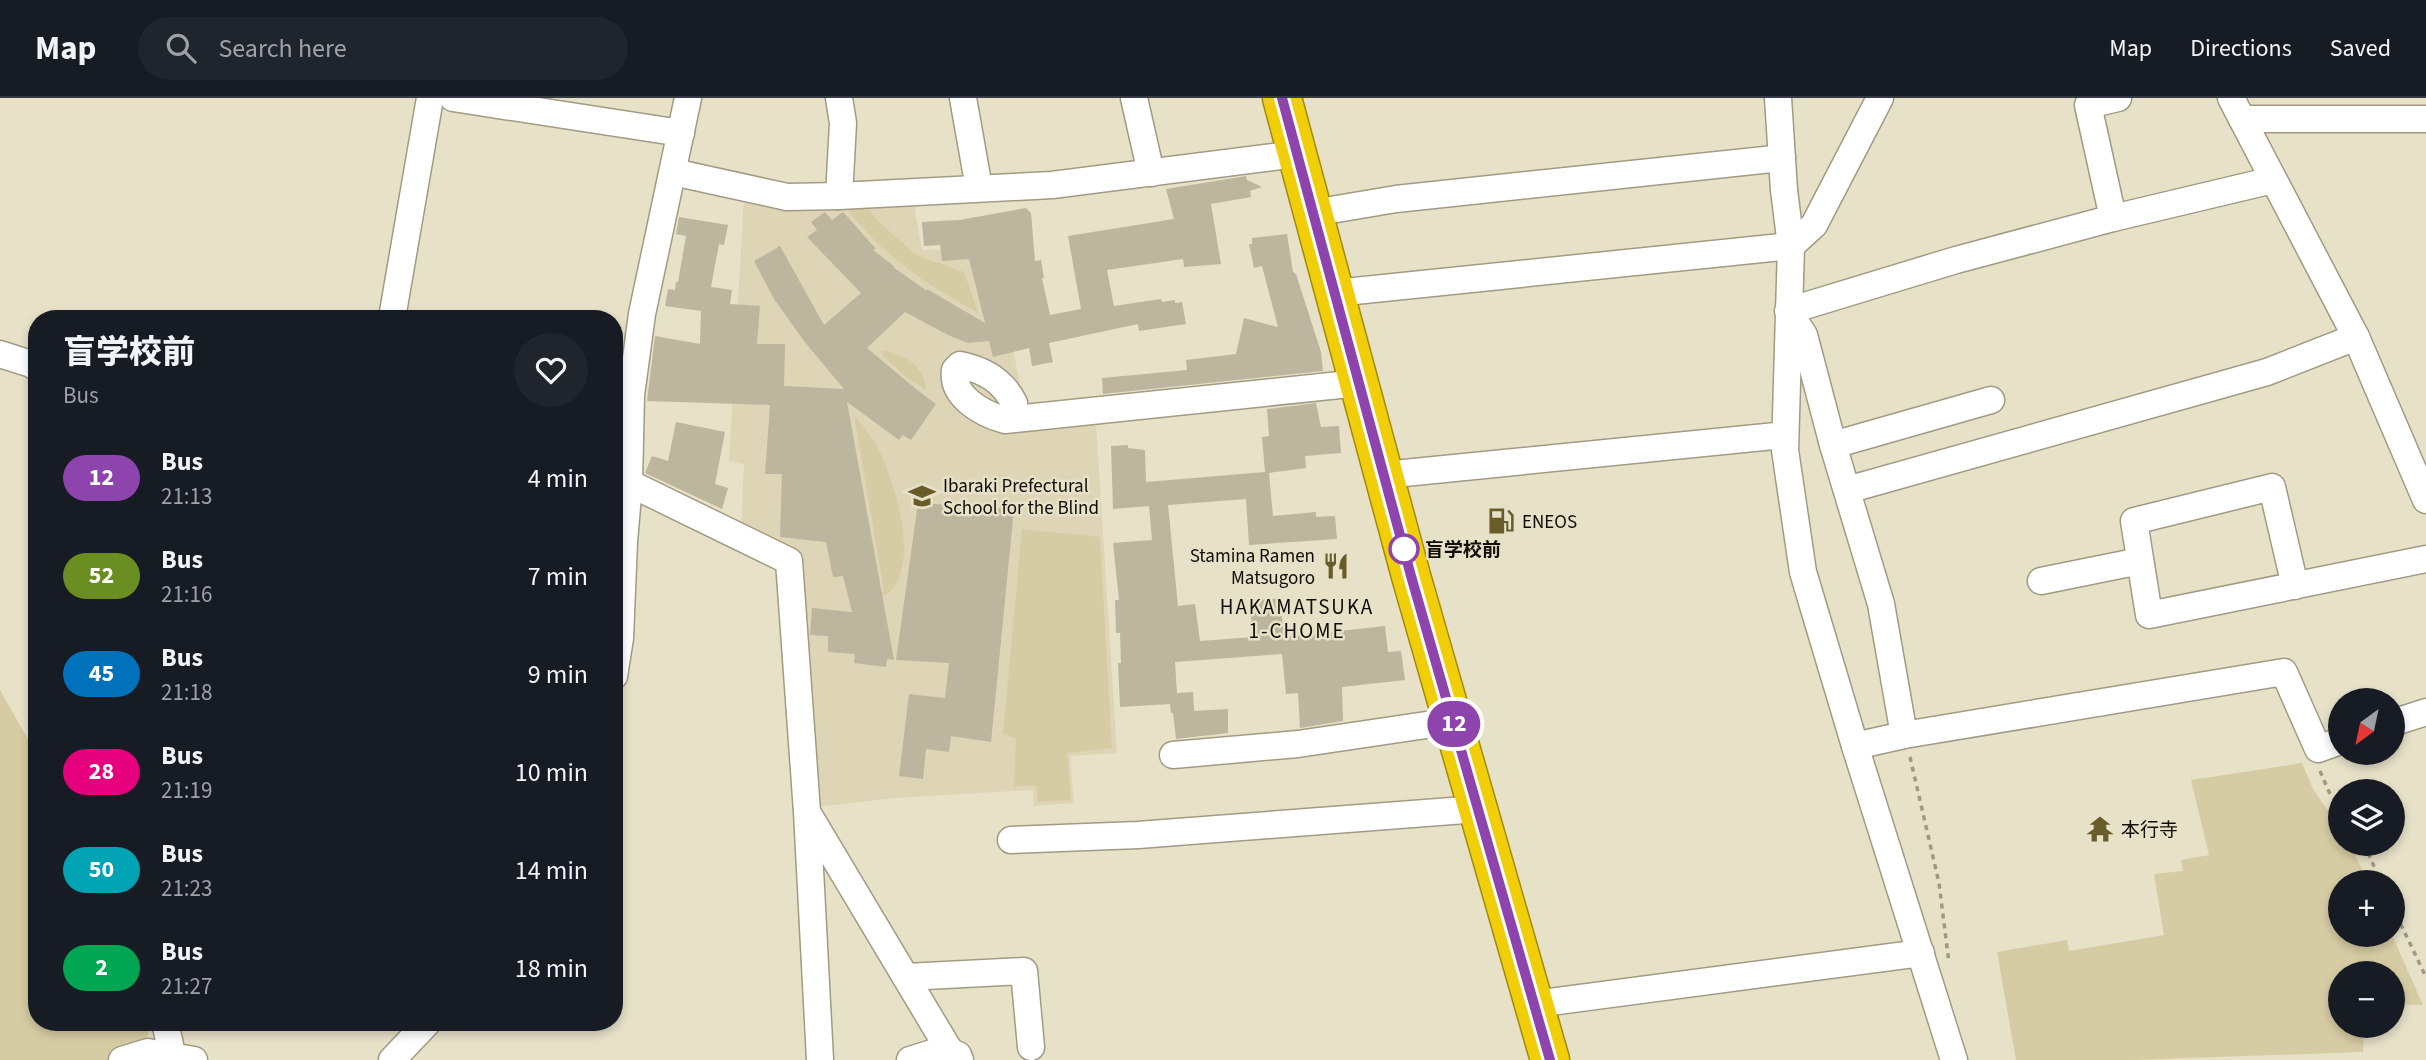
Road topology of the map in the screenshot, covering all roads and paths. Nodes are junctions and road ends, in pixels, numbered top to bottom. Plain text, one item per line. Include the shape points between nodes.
1 (430, 98) edge
2 (453, 98) edge
3 (688, 98) edge
4 (839, 98) edge
5 (963, 98) edge
6 (1134, 98) edge
7 (1282, 98) edge
8 (1778, 98) edge
9 (1880, 98) edge
10 (2118, 98) edge
11 (2325, 108) edge
12 (2236, 109) edge
13 (2417, 112) edge
14 (681, 133) junction
15 (1297, 154) junction
16 (1782, 158) junction
17 (673, 172) junction
18 (1151, 173) junction
19 (2273, 180) junction
20 (979, 188) junction
21 (839, 196) junction
22 (1313, 213) junction
23 (2113, 218) junction
24 (1791, 246) junction
25 (1335, 293) junction
26 (393, 310) edge
27 (1788, 311) junction
28 (2356, 337) junction
29 (0, 354) edge
30 (28, 363) edge
31 (1359, 383) junction
32 (623, 395) edge
33 (1991, 400) dead end
34 (1010, 419) dead end
35 (1785, 435) junction
36 (1833, 444) junction
37 (1384, 475) junction
38 (629, 483) junction
39 (1847, 490) junction
40 (2426, 500) edge
41 (2426, 559) edge
42 (2140, 561) junction
43 (623, 566) edge
44 (2041, 581) dead end
45 (2295, 586) junction
46 (2426, 712) edge
47 (2405, 719) edge
48 (1453, 721) junction
49 (1904, 735) junction
50 (2328, 743) edge
51 (1854, 746) junction
52 (2328, 747) edge
53 (1173, 755) dead end
54 (2328, 789) edge
55 (1478, 809) junction
56 (807, 813) junction
57 (1011, 840) dead end
58 (2405, 933) edge
59 (1921, 953) junction
60 (1951, 973) dead end
61 (906, 977) junction
62 (2426, 977) edge
63 (1535, 1004) junction
64 (170, 1031) edge
65 (419, 1031) edge
66 (1031, 1047) dead end
67 (955, 1054) edge
68 (183, 1057) edge
69 (122, 1060) edge
70 (392, 1060) edge
71 (820, 1060) edge
72 (911, 1060) edge
73 (1550, 1060) edge
74 (1954, 1060) edge

1 - 26 street
2 - 14 street
3 - 14 street
4 - 21 street via 844,123
5 - 20 street
6 - 18 street
7 - 15 highway
8 - 16 street
9 - 24 street via 1814,225
10 - 23 street via 2088,105
11 - 12 street
11 - 13 street
12 - 19 street
14 - 17 street
15 - 18 street
15 - 22 highway
16 - 22 street via 1396,199
16 - 24 street
17 - 21 street via 787,197
17 - 32 street
18 - 20 street
19 - 23 street
19 - 28 street
20 - 21 street
22 - 25 highway
23 - 27 street
24 - 25 street
24 - 27 street
25 - 31 highway
27 - 35 street
27 - 36 street via 1804,335
28 - 39 street via 2267,372
28 - 40 street
29 - 30 street
31 - 34 street
31 - 37 highway
32 - 38 street
33 - 36 street
35 - 37 street
35 - 51 street via 1803,572
36 - 39 street
37 - 48 highway
38 - 43 street
38 - 56 street via 789,561
39 - 49 street via 1881,604
41 - 45 street
42 - 44 street
42 - 45 street via 2149,615
42 - 45 street via 2134,521 2272,487
46 - 47 street
48 - 53 street via 1298,744
48 - 55 highway
49 - 50 street via 2284,672
49 - 51 street
49 - 60 path via 1939,883
51 - 59 street
52 - 54 path via 2319,769
55 - 57 street
55 - 63 highway
56 - 61 street
56 - 71 street
58 - 62 path
59 - 63 street
59 - 74 street
61 - 66 street via 1024,971
61 - 67 street
63 - 73 highway
64 - 68 street
65 - 70 street
67 - 72 street
68 - 69 street via 148,1052

